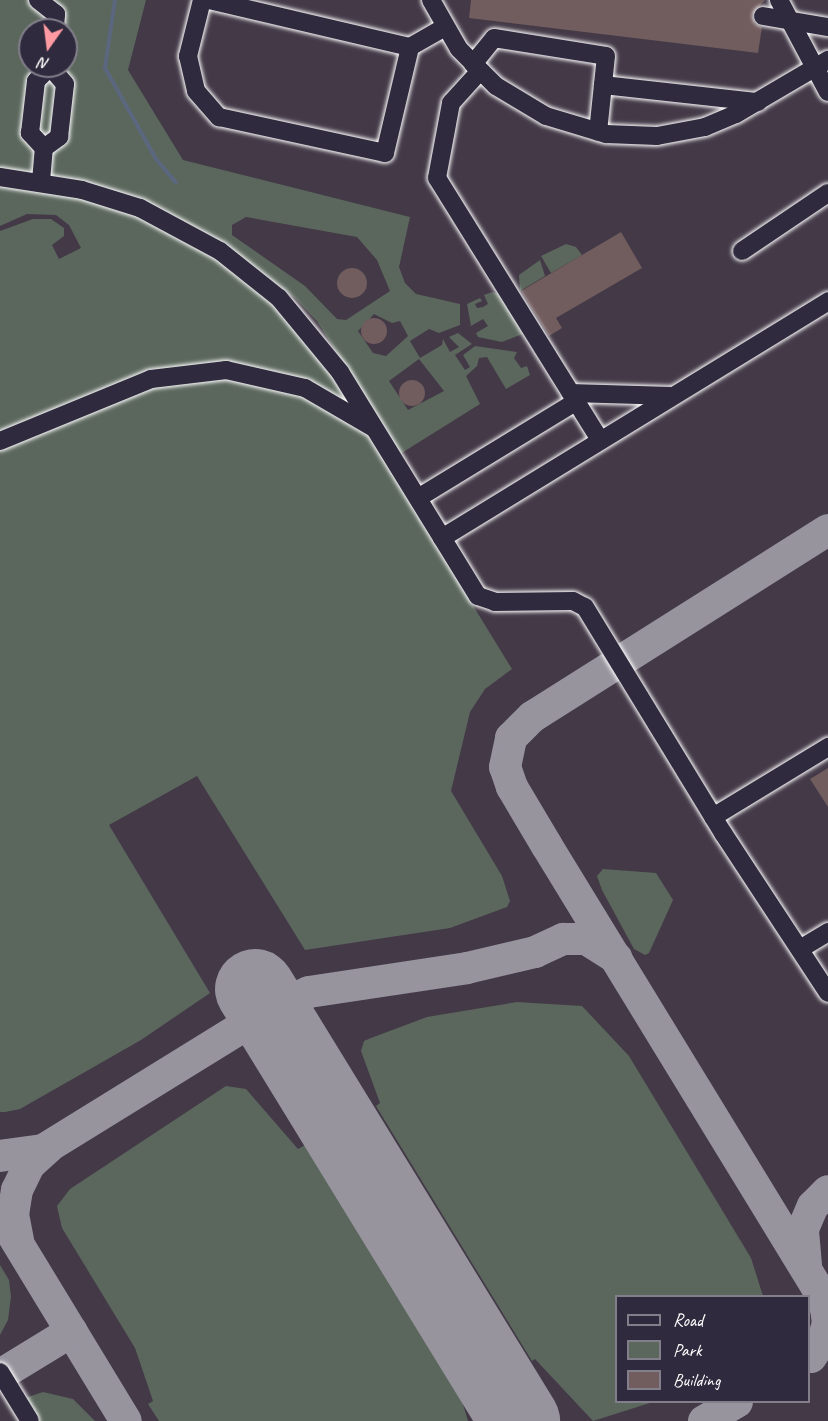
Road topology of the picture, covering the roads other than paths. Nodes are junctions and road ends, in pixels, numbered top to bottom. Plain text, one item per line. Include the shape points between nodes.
1 (38, 0) edge
2 (202, 0) edge
3 (209, 0) edge
4 (431, 0) edge
5 (779, 0) edge
6 (763, 16) dead end
7 (56, 18) edge
8 (790, 21) junction
9 (445, 27) junction
10 (828, 27) edge
11 (410, 47) junction
12 (821, 64) edge
13 (477, 67) junction
14 (39, 78) edge
15 (60, 78) edge
16 (603, 85) junction
17 (828, 92) edge
18 (758, 102) junction
19 (598, 132) junction
20 (44, 148) junction
21 (0, 177) edge
22 (41, 181) junction
23 (828, 193) edge
24 (742, 250) dead end
25 (826, 306) edge
26 (574, 397) junction
27 (663, 403) junction
28 (375, 429) junction
29 (600, 440) junction
30 (0, 441) edge
31 (418, 498) junction
32 (441, 538) junction
33 (828, 747) edge
34 (713, 817) junction
35 (828, 932) edge
36 (800, 949) junction
37 (828, 993) edge
38 (0, 1372) edge
39 (0, 1391) edge
40 (20, 1405) junction
41 (30, 1421) edge

1 - 7 street
2 - 11 street via 188,56 196,91 219,117 385,153
3 - 11 street
4 - 9 street
5 - 8 street
6 - 8 street
8 - 10 street
8 - 12 street
9 - 11 street
9 - 13 street
12 - 17 street
12 - 18 street
13 - 16 street via 494,38 542,43 606,57
13 - 19 street via 512,97 546,116
13 - 26 street via 451,103 436,178
14 - 20 street via 30,133
15 - 20 street via 65,84 59,137
16 - 18 street
16 - 19 street
18 - 19 street via 722,121 687,130 647,136
20 - 22 street
21 - 22 street
22 - 28 street via 91,192 148,212 194,235 247,270 317,340
23 - 24 street
25 - 27 street
26 - 27 street
26 - 29 street
26 - 31 street
27 - 29 street
28 - 30 street via 305,388 226,370 151,379
28 - 31 street
29 - 32 street
31 - 32 street
32 - 34 street via 483,599 568,601 585,607
33 - 34 street
34 - 36 street
35 - 36 street
36 - 37 street
38 - 40 street
39 - 40 street
40 - 41 street

